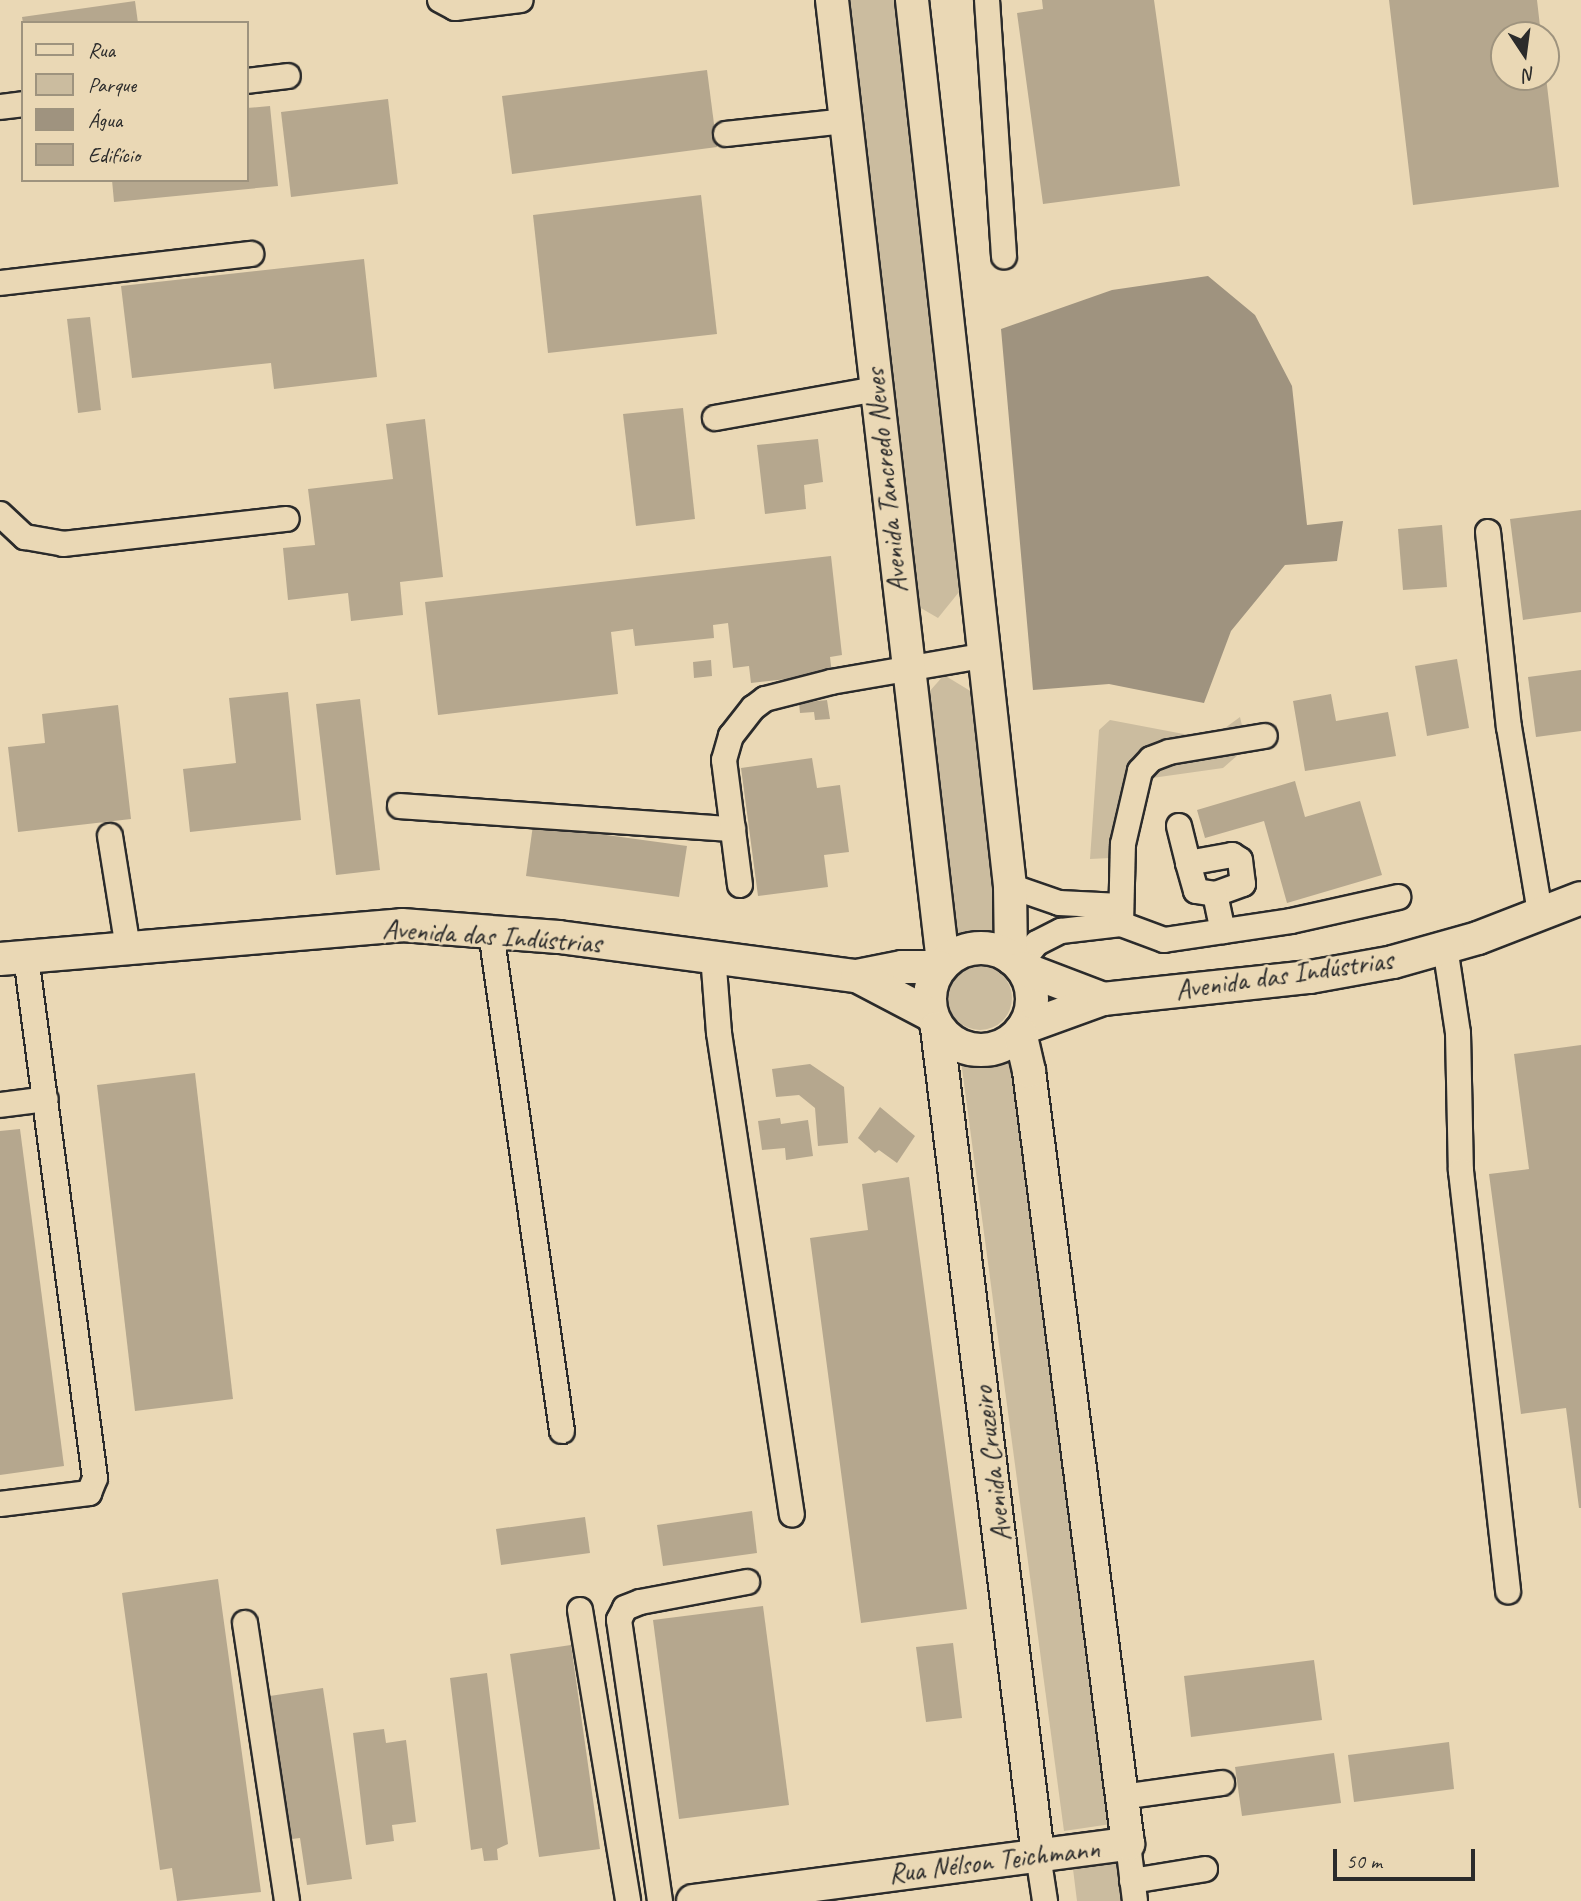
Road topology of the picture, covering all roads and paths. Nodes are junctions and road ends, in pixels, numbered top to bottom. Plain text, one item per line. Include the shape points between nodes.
1 (440, 0) edge
2 (521, 0) edge
3 (832, 0) edge
4 (912, 0) edge
5 (987, 0) edge
6 (288, 76) dead end
7 (248, 81) edge
8 (21, 104) edge
9 (0, 107) edge
10 (846, 121) junction
11 (726, 134) dead end
12 (250, 254) dead end
13 (1004, 256) dead end
14 (0, 284) edge
15 (876, 389) junction
16 (715, 418) dead end
17 (0, 514) edge
18 (287, 519) dead end
19 (1488, 532) dead end
20 (981, 656) junction
21 (907, 666) junction
22 (1265, 736) dead end
23 (400, 806) dead end
24 (1179, 827) dead end
25 (733, 829) junction
26 (110, 836) dead end
27 (1188, 863) junction
28 (740, 885) dead end
29 (1010, 887) junction
30 (1215, 894) junction
31 (1398, 897) dead end
32 (1581, 898) edge
33 (1540, 913) junction
34 (1121, 915) junction
35 (491, 932) junction
36 (1223, 932) junction
37 (1445, 947) junction
38 (128, 948) junction
39 (713, 955) junction
40 (13, 958) edge
41 (1017, 964) junction
42 (941, 965) junction
43 (857, 976) junction
44 (1103, 999) junction
45 (934, 1021) junction
46 (1022, 1030) junction
47 (46, 1099) junction
48 (0, 1105) edge
49 (562, 1431) dead end
50 (0, 1504) edge
51 (792, 1515) dead end
52 (747, 1581) dead end
53 (1508, 1591) dead end
54 (580, 1610) dead end
55 (245, 1623) dead end
56 (1222, 1783) dead end
57 (1122, 1797) junction
58 (1128, 1844) junction
59 (1038, 1855) junction
60 (1205, 1868) dead end
61 (1134, 1891) edge
62 (286, 1901) edge
63 (628, 1901) edge
64 (660, 1901) edge
65 (693, 1901) edge
66 (1045, 1901) edge

1 - 2 street via 455,8
3 - 10 main road, Avenida Tancredo Neves
4 - 20 main road
5 - 13 street
6 - 7 street
8 - 9 street
10 - 11 street
10 - 15 main road, Avenida Tancredo Neves
12 - 14 street
15 - 16 street
15 - 21 main road, Avenida Tancredo Neves
17 - 18 street via 25,537 63,544
19 - 33 street via 1509,727
20 - 21 street
20 - 29 main road
21 - 25 street via 765,699 752,708 725,749
21 - 42 main road, Avenida Tancredo Neves
22 - 34 street via 1168,752 1151,759 1140,771 1123,844
23 - 25 street
24 - 27 street
25 - 28 street
26 - 38 street
27 - 30 street via 1196,891
27 - 30 street via 1238,855 1243,884
29 - 34 street via 1059,903
29 - 41 main road
30 - 36 street
31 - 36 street
32 - 33 main road, Avenida das Indústrias
33 - 37 main road, Avenida das Indústrias
34 - 36 street via 1164,940
34 - 41 street via 1049,936
35 - 38 main road, Avenida das Indústrias via 402,925
35 - 39 main road, Avenida das Indústrias
35 - 49 street
37 - 44 main road, Avenida das Indústrias via 1310,977
37 - 53 street via 1458,1033 1461,1171
38 - 40 main road, Avenida das Indústrias
39 - 43 main road, Avenida das Indústrias
39 - 51 street via 719,1032
40 - 47 street
41 - 42 main road via 984,948 970,949
41 - 44 main road
41 - 46 main road via 1032,998
42 - 43 main road
42 - 45 main road via 930,987
43 - 45 main road
44 - 46 main road
45 - 46 main road via 948,1040 980,1051 997,1048
45 - 59 main road, Avenida Cruzeiro
46 - 57 main road
47 - 48 street
47 - 50 street via 94,1487 89,1493
52 - 64 street via 640,1602 625,1608 619,1620
54 - 63 street
55 - 62 street
56 - 57 street
57 - 58 main road
58 - 59 main road, Rua Nélson Teichmann
58 - 61 street
59 - 65 main road, Rua Nélson Teichmann
59 - 66 street, Avenida Cruzeiro
60 - 61 street

